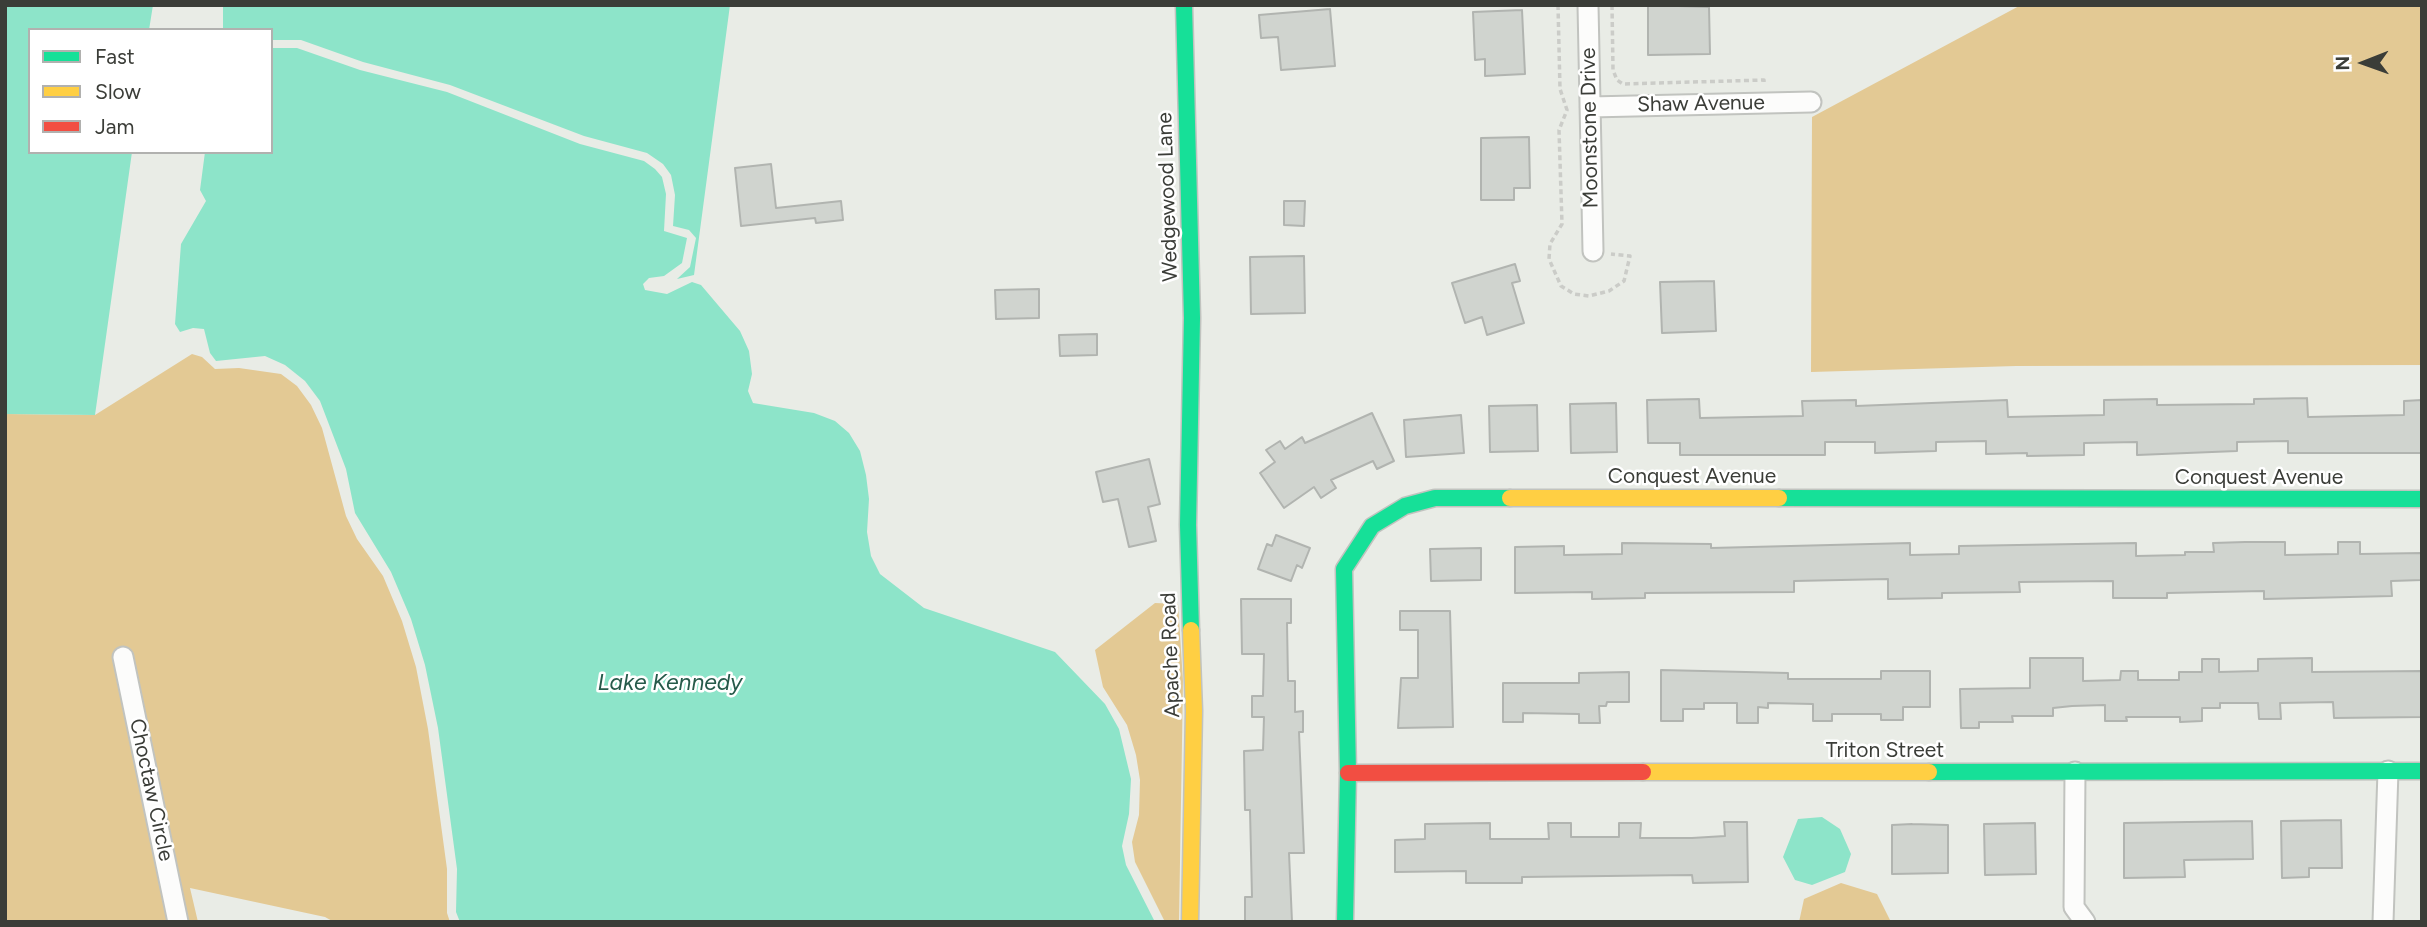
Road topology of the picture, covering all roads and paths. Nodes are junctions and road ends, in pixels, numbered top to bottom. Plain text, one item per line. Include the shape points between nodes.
1 (1184, 5) edge
2 (1588, 5) edge
3 (1612, 5) edge
4 (1811, 102) dead end
5 (1765, 103) junction
6 (1590, 107) junction
7 (1593, 251) dead end
8 (1191, 387) joint
9 (2422, 499) edge
10 (123, 657) dead end
11 (2388, 771) junction
12 (2422, 771) edge
13 (2075, 772) junction
14 (1348, 773) junction
15 (178, 922) edge
16 (1190, 922) edge
17 (1345, 922) edge
18 (2085, 922) edge
19 (2382, 922) edge

1 - 8 street, Wedgewood Lane
2 - 6 street, Moonstone Drive
3 - 5 path via 1613,70 1623,84 1764,80
4 - 5 street, Shaw Avenue
5 - 6 street, Shaw Avenue
6 - 7 street, Moonstone Drive
8 - 16 street, Apache Road via 1188,525 1194,711
9 - 14 street, Conquest Avenue via 1435,498 1405,506 1371,526 1344,569
10 - 15 street, Choctaw Circle
11 - 12 street, Triton Street
11 - 13 street, Triton Street
11 - 19 street
13 - 14 street, Triton Street
13 - 18 street via 2074,906
14 - 17 street, Conquest Avenue

